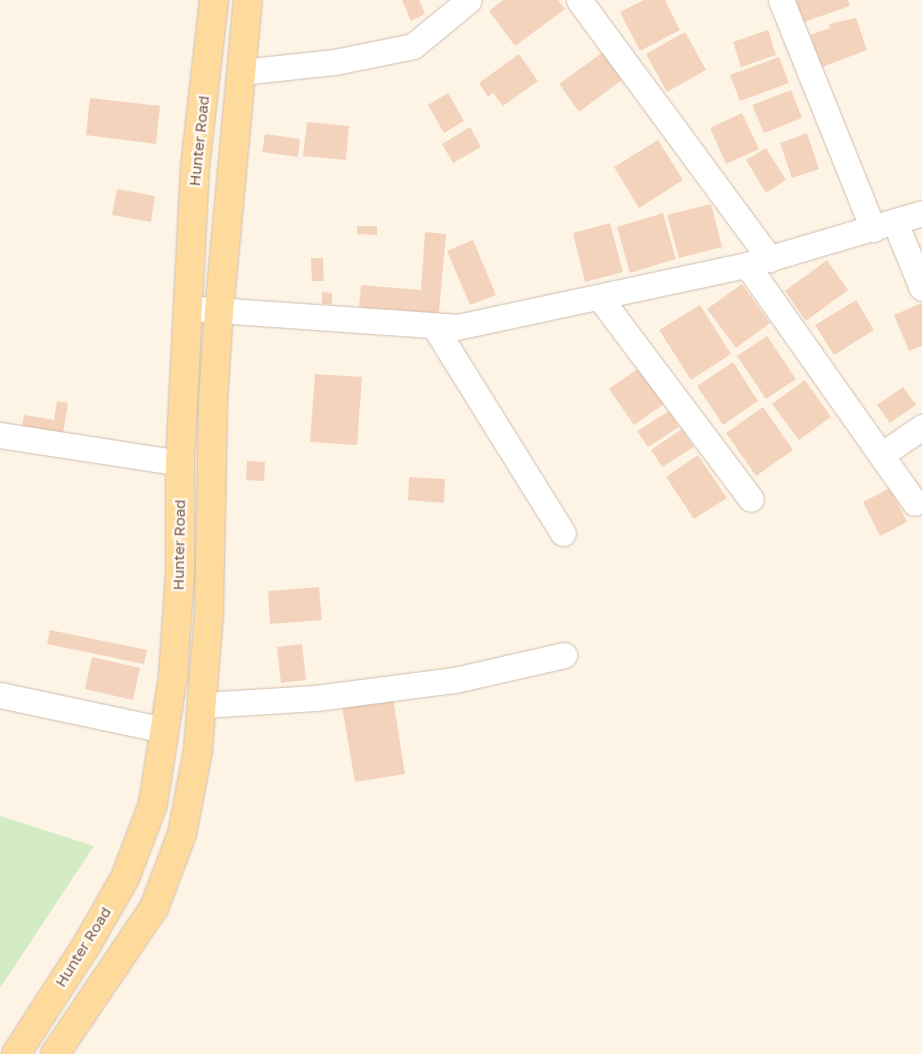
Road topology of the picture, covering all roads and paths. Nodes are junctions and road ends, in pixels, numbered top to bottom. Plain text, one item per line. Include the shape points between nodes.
1 (214, 0) edge
2 (248, 0) edge
3 (469, 0) edge
4 (579, 0) edge
5 (781, 0) edge
6 (241, 72) junction
7 (922, 213) edge
8 (884, 226) junction
9 (758, 262) junction
10 (922, 288) edge
11 (600, 298) junction
12 (188, 308) junction
13 (219, 311) junction
14 (434, 326) junction
15 (922, 427) edge
16 (0, 435) edge
17 (881, 455) junction
18 (180, 463) junction
19 (751, 499) dead end
20 (915, 503) dead end
21 (563, 533) dead end
22 (564, 655) dead end
23 (0, 695) edge
24 (203, 705) junction
25 (164, 730) junction
26 (16, 1054) edge
27 (55, 1054) edge

1 - 12 main road, Hunter Road via 195,167
2 - 6 main road, Hunter Road
3 - 6 street via 413,46 335,62
4 - 9 street
5 - 8 street
6 - 13 main road, Hunter Road
7 - 8 street
8 - 9 street
8 - 10 street
9 - 11 street
9 - 17 street
11 - 14 street via 457,327
11 - 19 street
12 - 13 street
12 - 18 main road, Hunter Road
13 - 14 street
13 - 24 main road, Hunter Road
14 - 21 street
15 - 17 street
16 - 18 street
17 - 20 street
18 - 25 main road, Hunter Road via 180,571 173,678
22 - 24 street via 455,680 316,698
23 - 25 street
24 - 27 main road, Hunter Road via 189,797 171,870 154,908
25 - 26 main road, Hunter Road via 153,804 125,878 86,946

